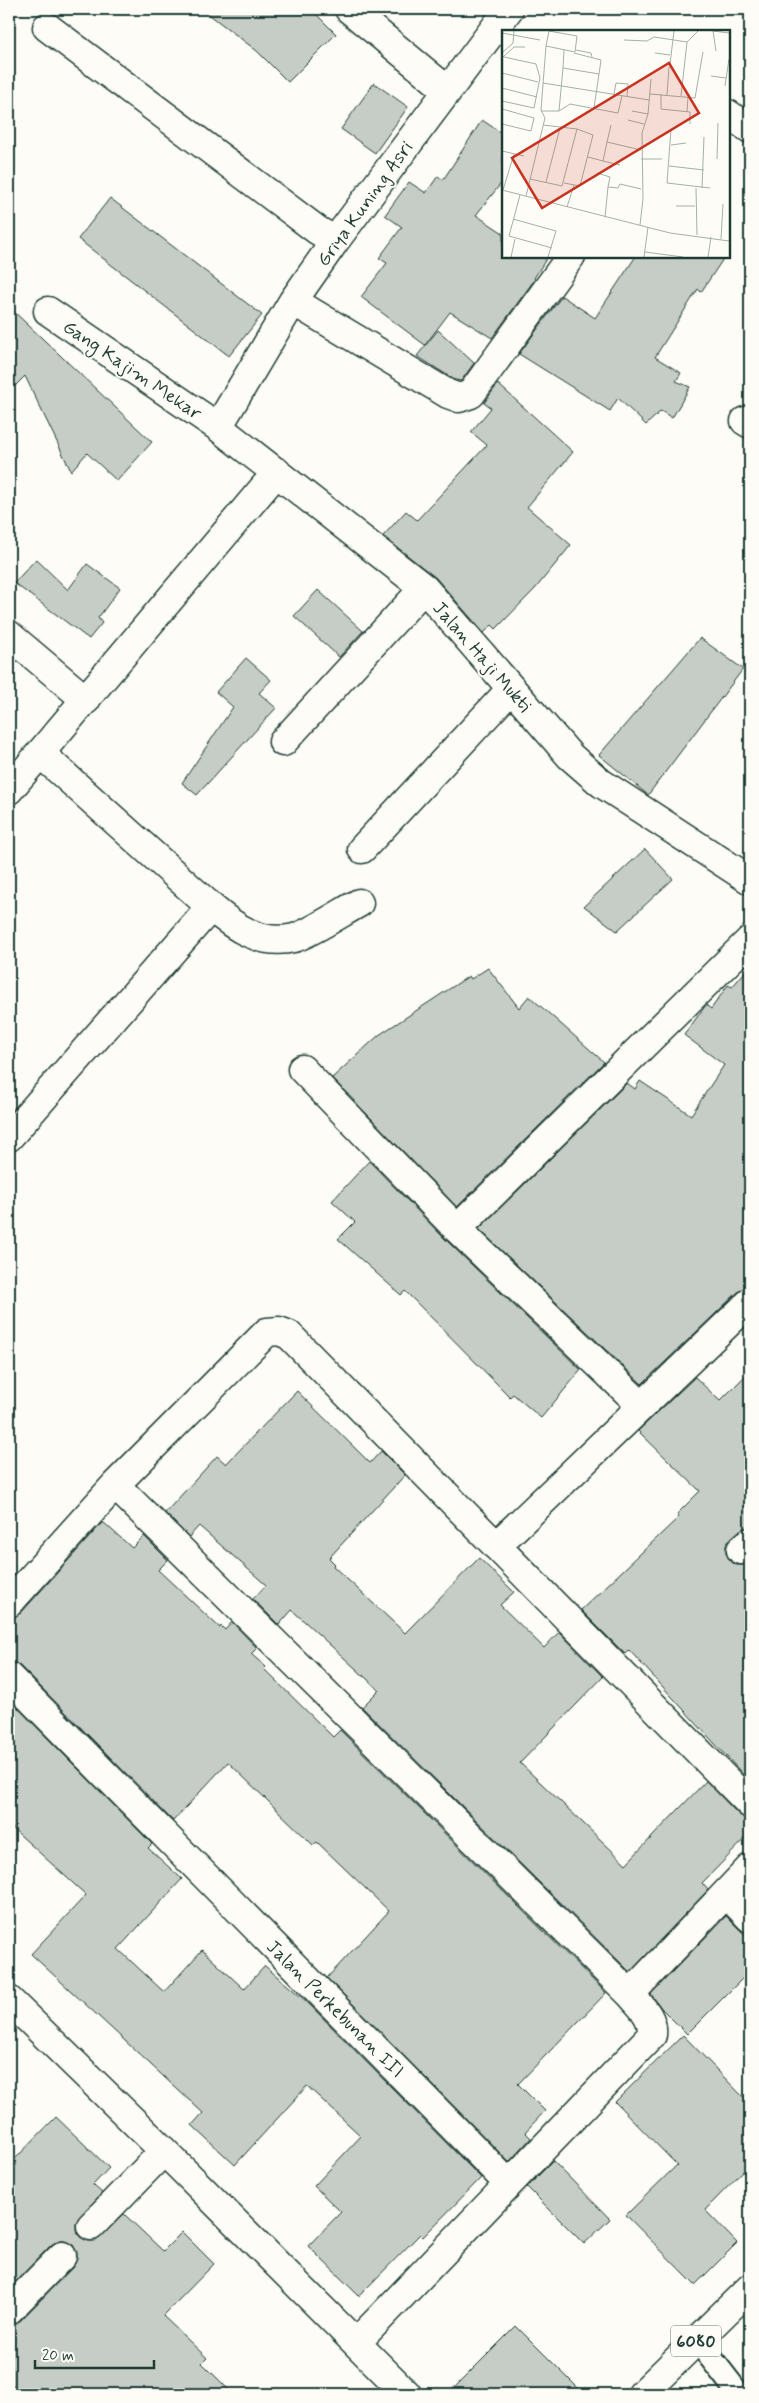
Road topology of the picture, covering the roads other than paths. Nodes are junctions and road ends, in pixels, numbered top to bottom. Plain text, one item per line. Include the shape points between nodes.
1 (349, 9) edge
2 (510, 20) edge
3 (47, 27) dead end
4 (447, 90) junction
5 (729, 115) edge
6 (750, 129) edge
7 (335, 241) junction
8 (570, 258) edge
9 (293, 300) junction
10 (48, 311) dead end
11 (218, 427) junction
12 (277, 472) junction
13 (424, 588) junction
14 (9, 635) edge
15 (511, 689) junction
16 (86, 700) junction
17 (283, 742) dead end
18 (41, 754) junction
19 (9, 790) edge
20 (362, 849) dead end
21 (750, 880) edge
22 (359, 903) dead end
23 (211, 907) junction
24 (750, 940) edge
25 (302, 1069) dead end
26 (9, 1137) edge
27 (456, 1229) junction
28 (750, 1302) edge
29 (642, 1406) junction
30 (115, 1485) junction
31 (496, 1546) junction
32 (9, 1603) edge
33 (9, 1677) edge
34 (750, 1804) edge
35 (750, 1868) edge
36 (727, 1894) junction
37 (750, 1918) edge
38 (630, 1994) junction
39 (9, 2000) edge
40 (164, 2151) junction
41 (508, 2182) junction
42 (91, 2226) dead end
43 (62, 2256) dead end
44 (750, 2288) edge
45 (9, 2310) edge
46 (697, 2340) junction
47 (356, 2343) junction
48 (408, 2394) edge
49 (642, 2394) edge
50 (736, 2394) edge

1 - 4 street
2 - 4 street, Griya Kuning Asri
3 - 7 street via 316,230
4 - 7 street, Griya Kuning Asri
5 - 6 street
7 - 9 street, Griya Kuning Asri
8 - 9 street via 471,394 459,398
9 - 11 street, Griya Kuning Asri
10 - 11 street, Gang Kajim Mekar
11 - 12 street, Jalan Haji Mukti
12 - 13 street, Jalan Haji Mukti
12 - 16 street
13 - 15 street, Jalan Haji Mukti
13 - 17 street
14 - 16 street
15 - 20 street
15 - 21 street, Jalan Haji Mukti via 570,756 601,783
16 - 18 street
18 - 19 street
18 - 23 street
22 - 23 street via 295,938 263,939 234,927
23 - 26 street
24 - 27 street
25 - 27 street
27 - 29 street
28 - 29 street
29 - 31 street
30 - 31 street via 267,1332 279,1331 289,1336
30 - 32 street
30 - 38 street
31 - 34 street
33 - 41 street, Jalan Perkebunan III
35 - 36 street
36 - 37 street
36 - 38 street
38 - 41 street via 650,2018 652,2036
39 - 40 street
40 - 42 street
40 - 47 street
41 - 47 street
43 - 45 street
44 - 46 street, 6080
46 - 49 street, 6080
46 - 50 lane
47 - 48 street

